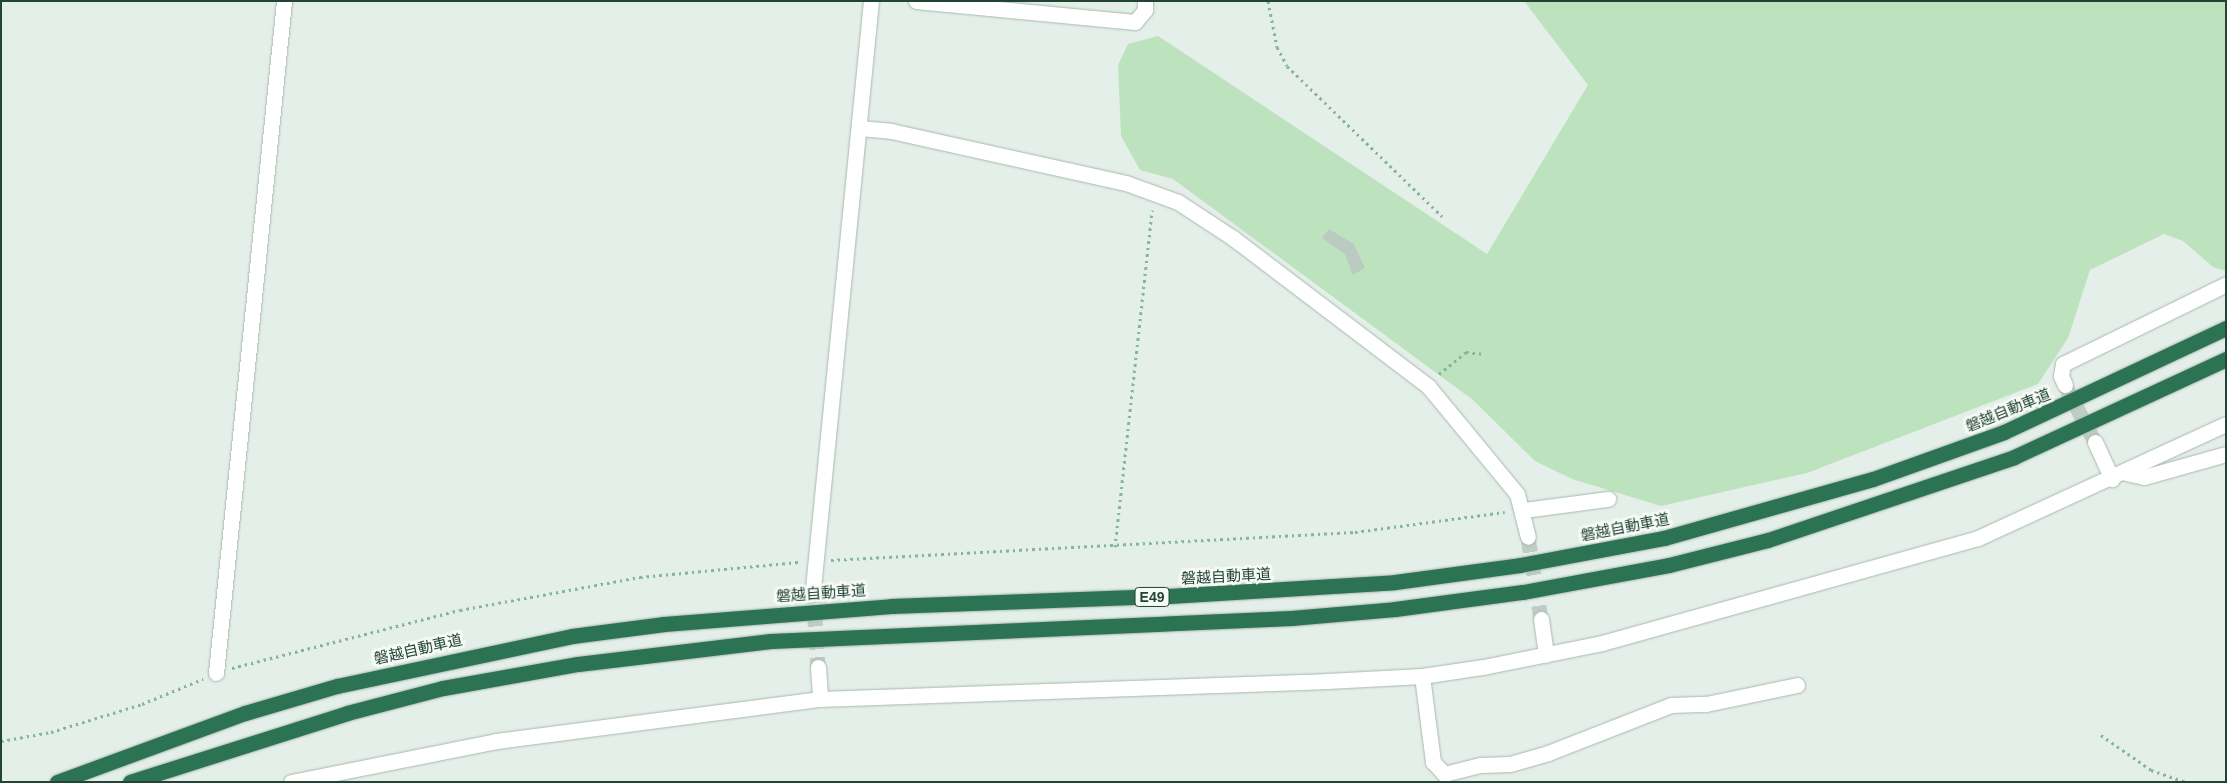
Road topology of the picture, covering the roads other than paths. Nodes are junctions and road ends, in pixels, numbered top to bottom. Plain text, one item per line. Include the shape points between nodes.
1 (284, 1) edge
2 (871, 1) edge
3 (916, 1) edge
4 (1145, 1) edge
5 (859, 128) junction
6 (2226, 284) edge
7 (2226, 328) edge
8 (2226, 359) edge
9 (2065, 385) tunnel mouth
10 (2226, 424) edge
11 (2095, 442) tunnel mouth
12 (2226, 454) edge
13 (2119, 476) junction
14 (1608, 498) dead end
15 (1524, 510) junction
16 (1528, 537) tunnel mouth
17 (814, 588) tunnel mouth
18 (1541, 619) tunnel mouth
19 (1546, 654) junction
20 (818, 667) tunnel mouth
21 (216, 673) road end
22 (1422, 676) junction
23 (1797, 685) dead end
24 (820, 699) junction
25 (296, 781) edge
26 (57, 782) edge
27 (130, 782) edge

1 - 21 street
2 - 5 street
3 - 4 street via 1135,22 1144,10
5 - 15 street via 891,131 1154,192 1178,202 1233,238 1428,386 1504,475
5 - 17 street via 813,560
6 - 9 street via 2063,364 2061,376
7 - 26 highway, 磐越自動車道 / E49 via 2004,432 1865,482 1664,538 1520,565 1395,582 1169,596 853,608 572,636 337,686 245,713
8 - 27 highway, E49 via 2014,458 1768,540 1669,565 1524,592 1395,609 1291,618 772,642 578,664 443,688 347,713
10 - 13 street
11 - 13 street
12 - 13 street via 2144,477
13 - 19 street via 1978,538 1602,643
14 - 15 street
15 - 16 street
18 - 19 street
19 - 22 street
20 - 24 street
22 - 23 street via 1433,762 1444,774 1480,765 1510,764 1548,753 1671,705 1706,704
22 - 24 street
24 - 25 street via 496,741

